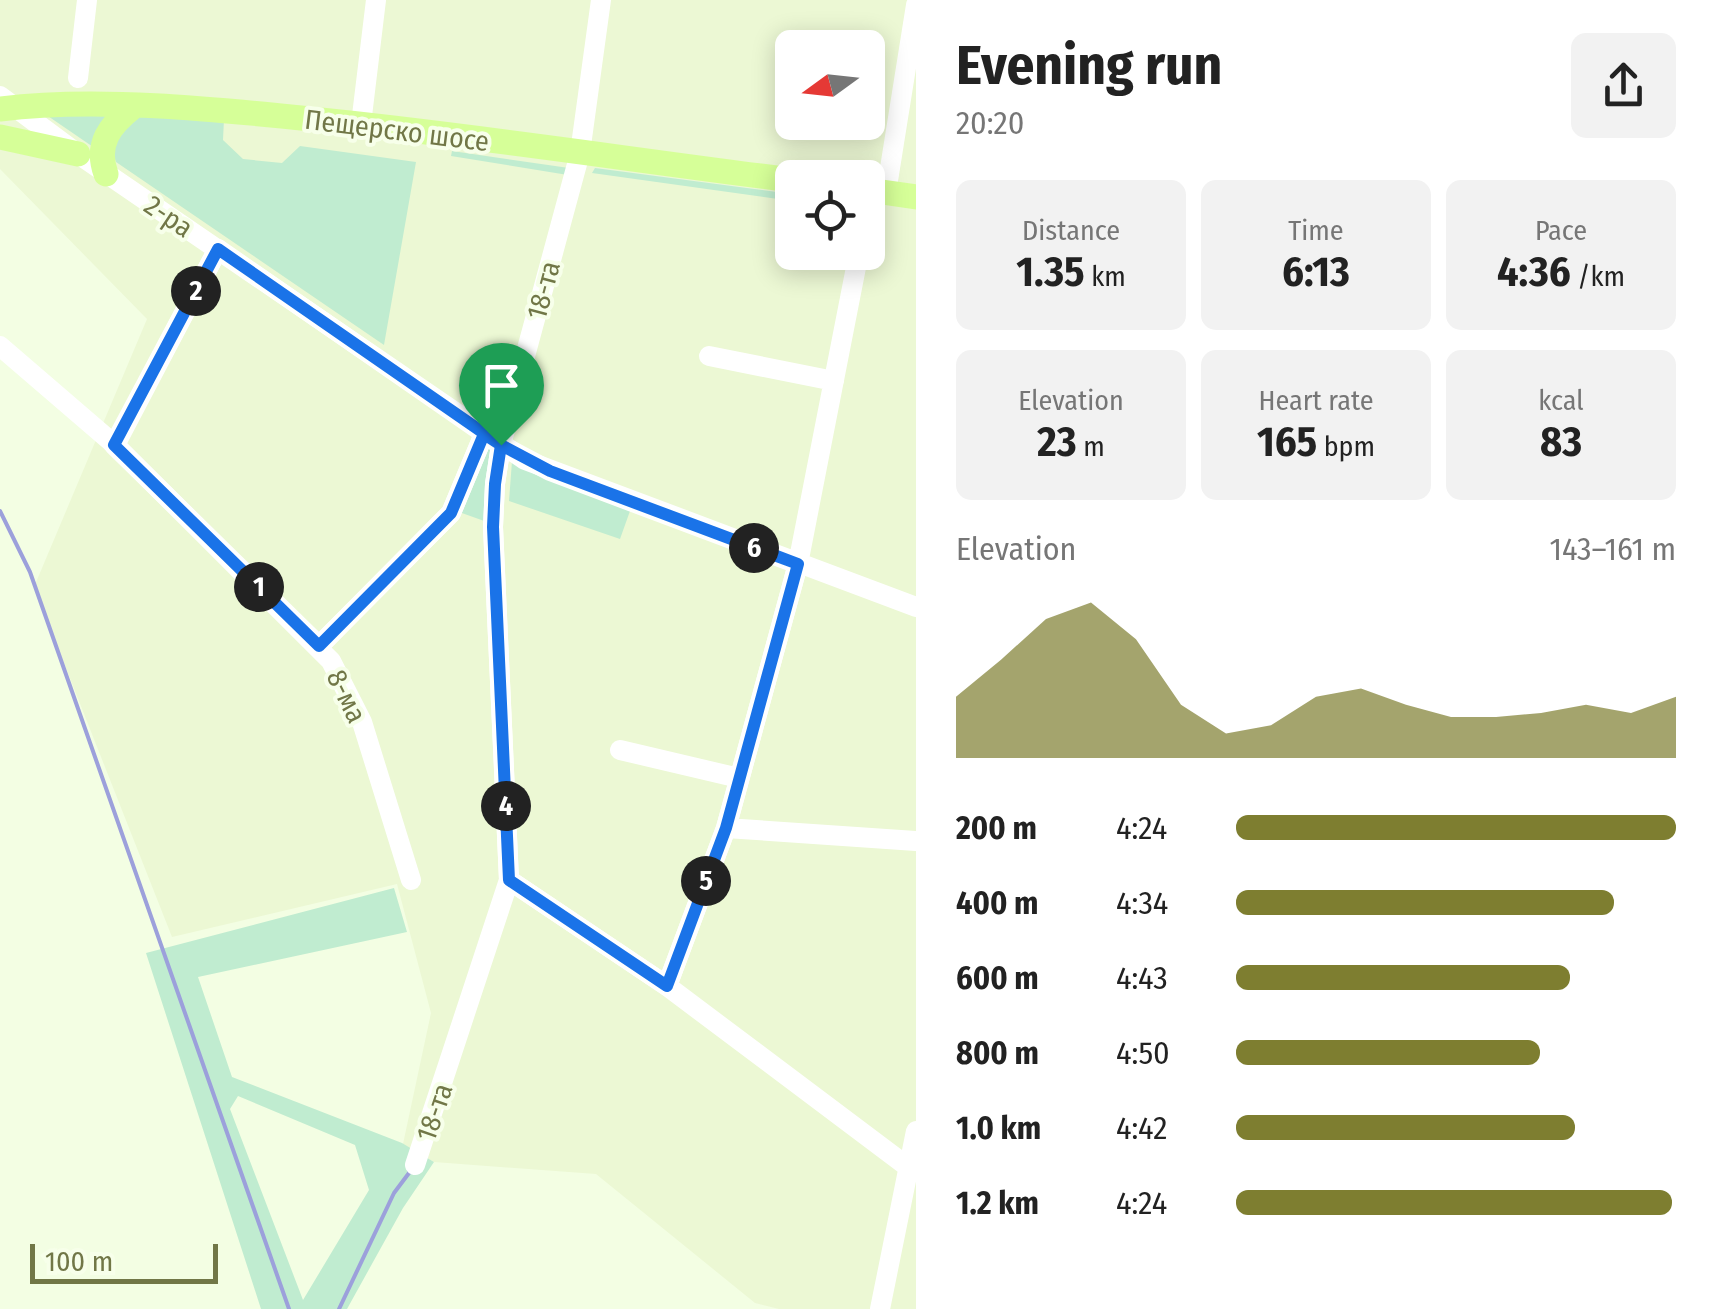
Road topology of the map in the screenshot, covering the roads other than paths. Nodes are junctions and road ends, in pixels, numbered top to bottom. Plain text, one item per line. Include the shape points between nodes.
1 (87, 0) edge
2 (376, 0) edge
3 (601, 0) edge
4 (916, 5) edge
5 (78, 78) dead end
6 (5, 104) edge
7 (133, 107) junction
8 (362, 124) junction
9 (0, 137) edge
10 (580, 153) junction
11 (78, 154) junction
12 (884, 160) edge
13 (106, 174) junction
14 (775, 178) edge
15 (885, 193) edge
16 (916, 197) edge
17 (218, 249) junction
18 (856, 270) edge
19 (0, 346) edge
20 (709, 356) dead end
21 (834, 381) junction
22 (492, 440) junction
23 (114, 445) junction
24 (798, 564) junction
25 (916, 607) edge
26 (319, 646) junction
27 (620, 750) dead end
28 (739, 778) junction
29 (726, 828) junction
30 (916, 841) edge
31 (412, 880) dead end
32 (509, 880) junction
33 (667, 986) junction
34 (916, 1131) edge
35 (415, 1166) dead end
36 (908, 1166) junction
37 (880, 1309) edge

1 - 5 street
2 - 8 street
3 - 10 street, 18-та
4 - 12 street
6 - 7 main road, Пещерско шосе
6 - 11 street, 2-ра
7 - 8 main road, Пещерско шосе
7 - 13 main road via 106,136
8 - 10 main road, Пещерско шосе
9 - 11 main road
10 - 14 main road, Пещерско шосе
10 - 22 street, 18-та
11 - 13 street, 2-ра
13 - 17 street, 2-ра
15 - 16 main road
17 - 22 street, 2-ра
17 - 23 street
18 - 21 street
19 - 23 street, 8-ма
20 - 21 street
21 - 24 street
22 - 24 street, 2-ра via 550,471
22 - 26 street via 451,513
22 - 32 street, 18-та
23 - 26 street, 8-ма
24 - 25 street, 2-ра
24 - 28 street
26 - 31 street, 8-ма via 362,722
27 - 28 street
28 - 29 street
29 - 30 street
29 - 33 street
32 - 33 street
32 - 35 street, 18-та
33 - 36 street
34 - 36 street
36 - 37 street

